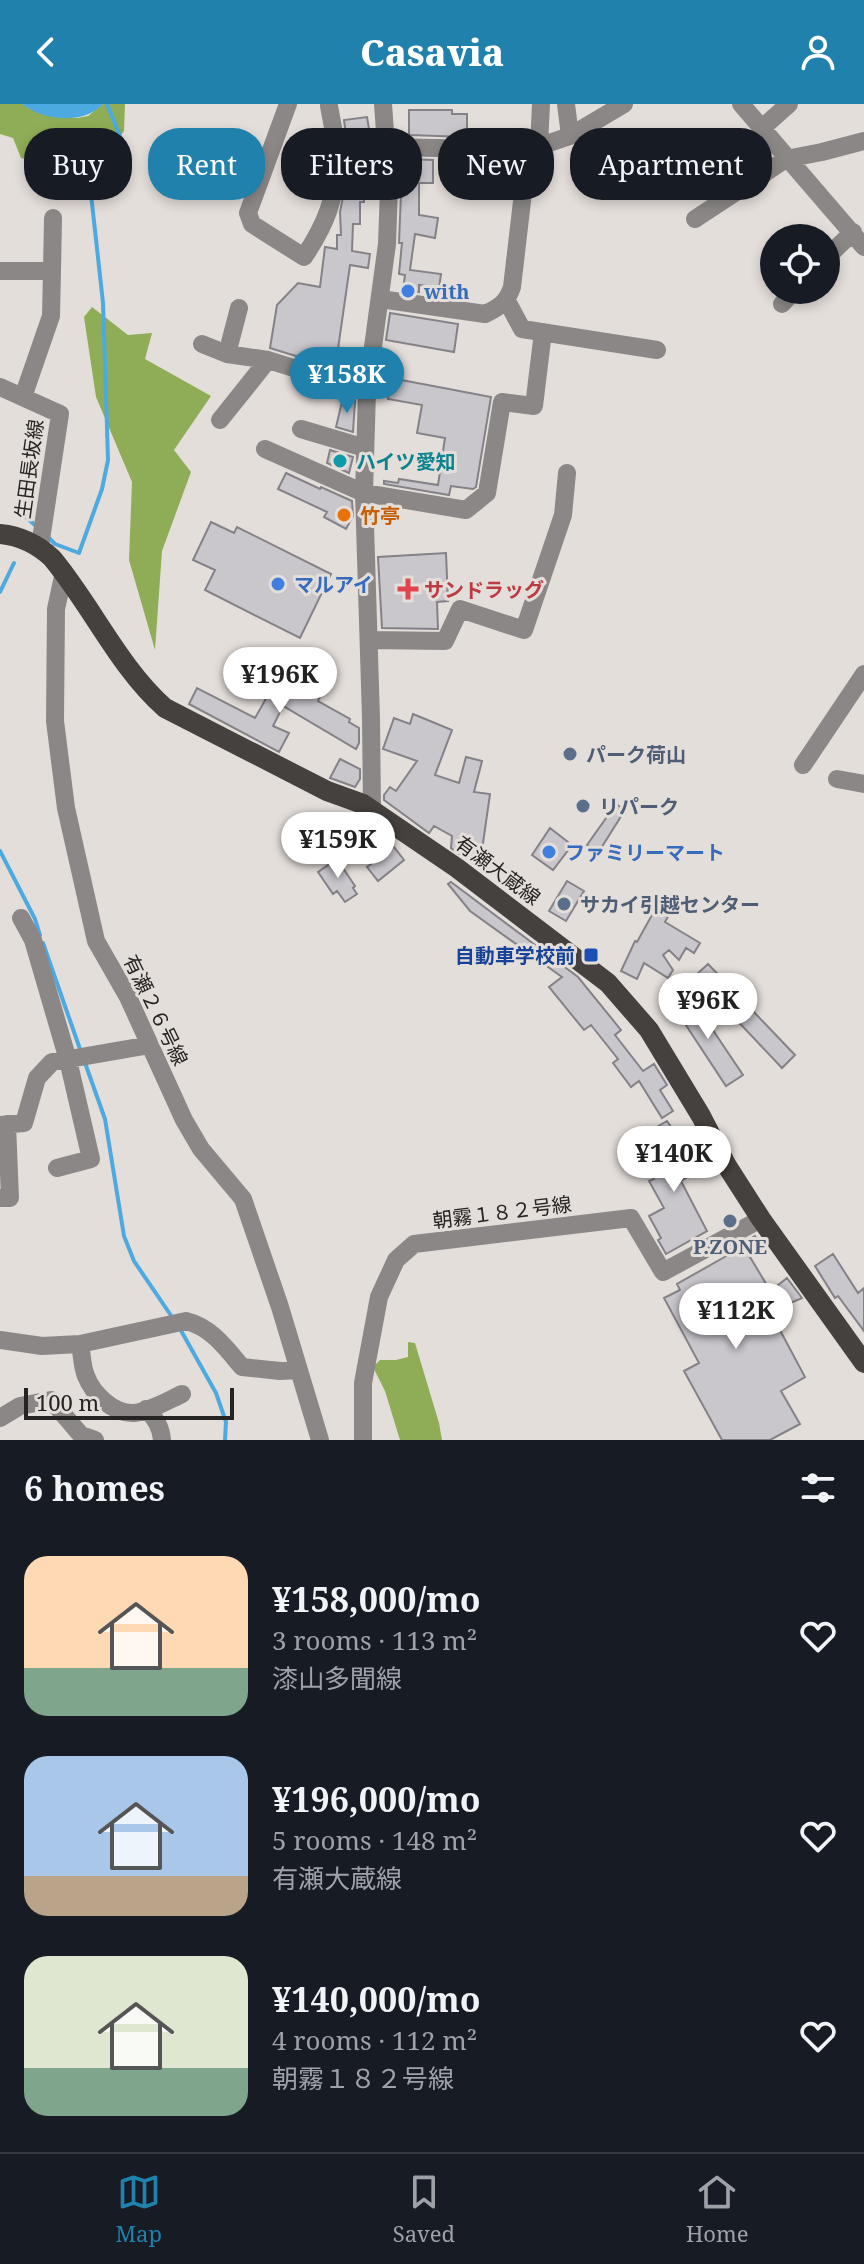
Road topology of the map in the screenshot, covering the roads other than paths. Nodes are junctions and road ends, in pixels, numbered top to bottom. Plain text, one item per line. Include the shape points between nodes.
1 (288, 104) edge
2 (383, 104) edge
3 (541, 104) edge
4 (566, 104) edge
5 (624, 104) edge
6 (741, 104) edge
7 (789, 104) edge
8 (332, 105) edge
9 (386, 128) edge
10 (537, 128) edge
11 (584, 128) edge
12 (760, 128) edge
13 (762, 128) edge
14 (570, 136) joint
15 (554, 141) edge
16 (864, 141) edge
17 (772, 142) edge
18 (786, 159) junction
19 (389, 200) edge
20 (525, 200) edge
21 (53, 218) dead end
22 (695, 219) dead end
23 (858, 240) edge
24 (840, 250) edge
25 (0, 271) edge
26 (52, 271) junction
27 (380, 299) junction
28 (507, 301) junction
29 (239, 308) dead end
30 (543, 332) junction
31 (202, 344) dead end
32 (657, 350) dead end
33 (227, 354) junction
34 (268, 360) junction
35 (0, 387) edge
36 (367, 391) junction
37 (23, 397) junction
38 (220, 420) dead end
39 (301, 429) dead end
40 (365, 448) junction
41 (265, 449) dead end
42 (567, 473) dead end
43 (364, 493) junction
44 (0, 534) edge
45 (40, 546) junction
46 (64, 572) junction
47 (369, 640) junction
48 (864, 674) edge
49 (803, 765) dead end
50 (837, 779) dead end
51 (864, 784) edge
52 (372, 810) junction
53 (21, 918) dead end
54 (150, 1045) junction
55 (78, 1058) junction
56 (4, 1124) edge
57 (57, 1168) dead end
58 (0, 1198) edge
59 (761, 1219) junction
60 (0, 1340) edge
61 (80, 1344) junction
62 (864, 1363) edge
63 (299, 1370) junction
64 (182, 1394) dead end
65 (146, 1409) junction
66 (0, 1418) edge
67 (95, 1440) edge
68 (162, 1440) edge
69 (320, 1440) edge
70 (363, 1440) edge

1 - 8 street via 248,213 252,224 304,257 331,205 337,156
2 - 9 street
3 - 10 street
4 - 14 street
5 - 11 street
6 - 12 street
7 - 13 street
14 - 15 street
16 - 18 street
17 - 18 street
18 - 22 street
18 - 23 street
19 - 27 street
20 - 28 street
21 - 26 street
23 - 24 street
25 - 26 street
26 - 37 street via 51,316
27 - 28 street via 485,314
27 - 36 street
28 - 30 street via 522,329
29 - 33 street
30 - 32 street
30 - 43 street via 534,406 502,402 487,493 466,510
31 - 33 street
33 - 34 street
34 - 36 street
34 - 38 street
35 - 37 street, 生田長坂線
36 - 40 street
37 - 45 street, 生田長坂線 via 60,414
39 - 40 street
40 - 43 street
41 - 43 street
42 - 47 street via 563,515 524,630 460,609 445,641
43 - 47 street
44 - 45 main road, 有瀬大蔵線
45 - 46 main road, 有瀬大蔵線
46 - 52 main road, 有瀬大蔵線 via 132,673 165,708
46 - 54 street, 有瀬２６号線 via 56,609 55,721 66,808 96,941
47 - 52 street
48 - 49 street
50 - 51 street
52 - 59 main road, 有瀬大蔵線 via 608,983 649,1030
53 - 55 street
54 - 55 street
54 - 63 street, 有瀬２６号線 via 195,1139 243,1199
55 - 56 street via 52,1062 37,1078 24,1123
55 - 57 street via 91,1159
56 - 58 street via 10,1198
59 - 62 main road, 有瀬大蔵線
59 - 70 street, 朝霧１８２号線 via 663,1272 631,1218 414,1244 396,1260 379,1297 363,1383
60 - 61 street
61 - 63 street via 186,1321 199,1324 242,1367
61 - 65 street via 86,1376 101,1400 120,1411
63 - 69 street, 有瀬２６号線
64 - 65 street
65 - 68 street
66 - 67 street via 20,1406 51,1400 81,1435

